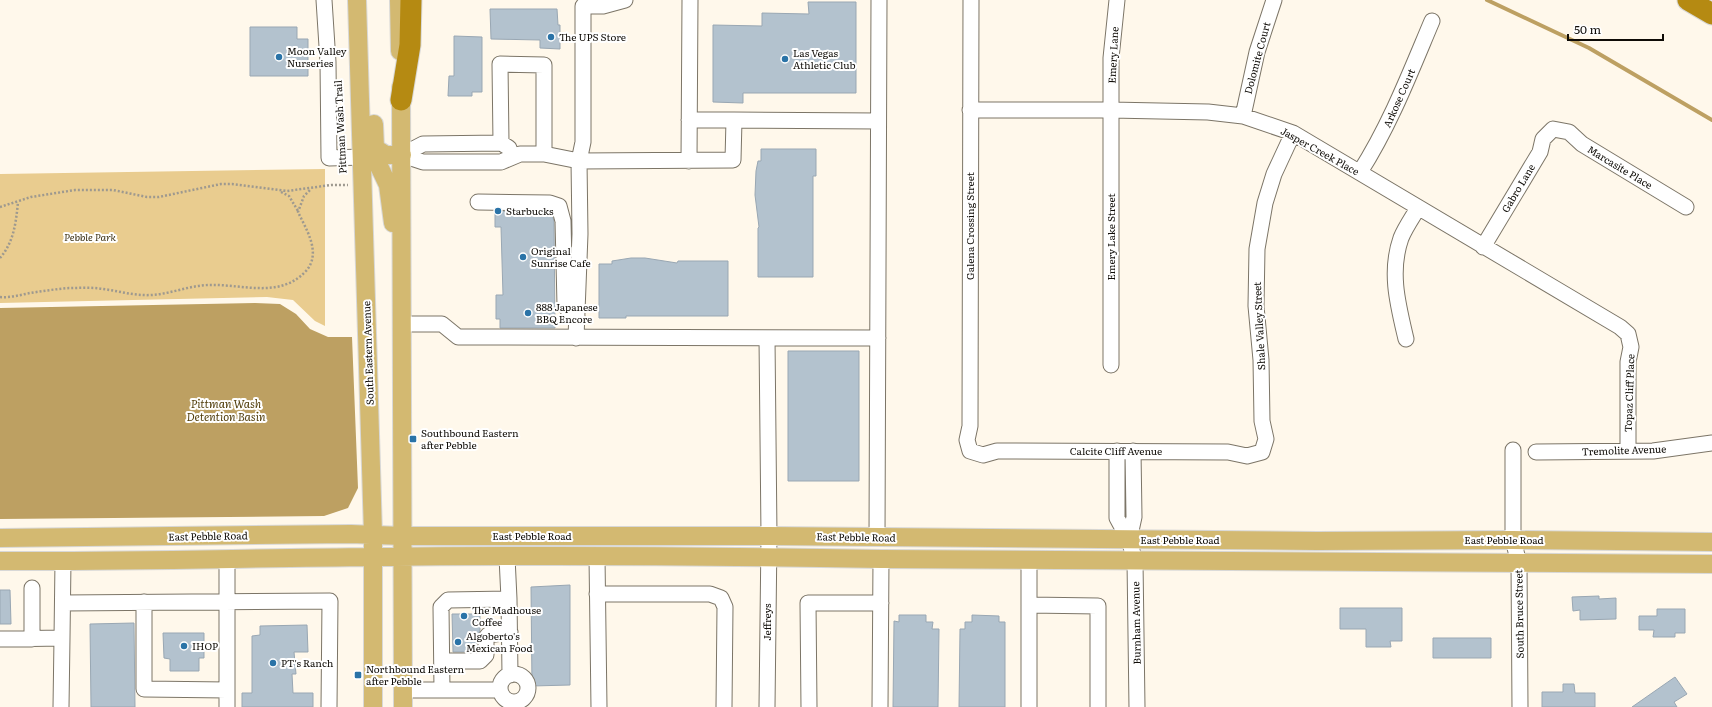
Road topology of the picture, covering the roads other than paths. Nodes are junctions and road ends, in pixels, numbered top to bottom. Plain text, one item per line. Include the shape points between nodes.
1 (324, 0) edge
2 (357, 0) edge
3 (399, 0) edge
4 (411, 0) edge
5 (625, 0) edge
6 (690, 0) edge
7 (879, 0) edge
8 (971, 0) edge
9 (1117, 0) edge
10 (1274, 0) edge
11 (1688, 0) edge
12 (1712, 14) edge
13 (1432, 21) dead end
14 (359, 51) junction
15 (401, 100) junction
16 (970, 110) junction
17 (1111, 110) junction
18 (1243, 116) junction
19 (689, 120) junction
20 (734, 120) junction
21 (878, 121) junction
22 (1553, 129) joint
23 (1292, 134) junction
24 (501, 143) junction
25 (520, 154) junction
26 (544, 154) junction
27 (402, 155) junction
28 (363, 157) junction
29 (579, 161) junction
30 (689, 161) junction
31 (1360, 172) junction
32 (478, 202) dead end
33 (1686, 207) dead end
34 (1418, 208) junction
35 (1483, 247) junction
36 (402, 265) junction
37 (577, 316) junction
38 (401, 324) junction
39 (1628, 334) joint
40 (576, 338) junction
41 (767, 338) junction
42 (878, 338) junction
43 (1406, 339) dead end
44 (1111, 365) dead end
45 (1712, 443) edge
46 (1513, 450) dead end
47 (970, 451) joint
48 (1117, 451) junction
49 (1133, 451) junction
50 (1262, 452) joint
51 (1536, 452) dead end
52 (1628, 452) junction
53 (374, 534) junction
54 (168, 536) junction
55 (402, 536) junction
56 (769, 536) junction
57 (876, 537) junction
58 (0, 538) edge
59 (1129, 540) junction
60 (1513, 540) junction
61 (1712, 542) edge
62 (373, 557) junction
63 (403, 557) junction
64 (507, 557) junction
65 (597, 557) junction
66 (768, 557) junction
67 (227, 559) junction
68 (881, 559) junction
69 (1029, 560) junction
70 (1135, 560) junction
71 (0, 561) edge
72 (63, 561) junction
73 (1519, 563) junction
74 (1712, 564) edge
75 (32, 588) dead end
76 (597, 594) junction
77 (509, 599) junction
78 (63, 602) junction
79 (144, 602) junction
80 (227, 602) junction
81 (881, 603) junction
82 (1029, 605) junction
83 (510, 632) junction
84 (62, 638) junction
85 (0, 639) edge
86 (32, 639) junction
87 (442, 661) junction
88 (510, 675) junction
89 (227, 690) junction
90 (442, 690) junction
91 (500, 690) junction
92 (403, 699) edge
93 (61, 707) edge
94 (227, 707) edge
95 (329, 707) edge
96 (373, 707) edge
97 (599, 707) edge
98 (724, 707) edge
99 (767, 707) edge
100 (809, 707) edge
101 (880, 707) edge
102 (1029, 707) edge
103 (1098, 707) edge
104 (1137, 707) edge
105 (1520, 707) edge

1 - 28 street via 328,62 329,158
2 - 14 main road, South Eastern Avenue
3 - 15 main road
4 - 15 highway via 410,45
5 - 29 street via 603,6 582,6 583,142
6 - 19 street
7 - 21 street
8 - 16 street, Galena Crossing Street
9 - 17 street, Emery Lane via 1112,37
10 - 18 street, Dolomite Court via 1257,52
11 - 12 highway
13 - 31 street, Arkose Court via 1392,115
14 - 27 main road via 367,54 370,65 375,148 386,154
14 - 28 main road, South Eastern Avenue
15 - 27 main road
16 - 17 street, Jasper Creek Place
16 - 47 street, Galena Crossing Street via 970,426 967,440
17 - 18 street, Jasper Creek Place via 1208,112
17 - 44 street, Emery Lake Street
18 - 23 street, Jasper Creek Place
19 - 20 street
19 - 30 street
20 - 21 street
20 - 30 street via 733,160
21 - 42 street
22 - 33 street, Marcasite Place via 1569,132 1582,144
22 - 35 street, Gabro Lane via 1543,138 1540,152
23 - 31 street, Jasper Creek Place
23 - 50 street, Shale Valley Street via 1265,202 1257,249 1256,306 1261,360 1262,421 1266,439
24 - 25 street
24 - 26 street via 500,64 544,65
24 - 27 street via 423,144
25 - 26 street
25 - 27 street via 501,162 423,162
26 - 29 street
27 - 36 main road
28 - 36 main road via 377,162 388,185
28 - 53 main road, South Eastern Avenue
29 - 30 street
29 - 37 street
31 - 34 street, Jasper Creek Place
32 - 37 street via 550,203 559,206 563,221 565,305
34 - 35 street, Jasper Creek Place
34 - 43 street via 1402,236 1396,261 1396,300
35 - 39 street, Jasper Creek Place
36 - 38 main road
37 - 40 street
38 - 40 street via 442,324 458,337
38 - 55 main road
39 - 52 street, Topaz Cliff Place via 1631,347 1628,362
40 - 41 street
41 - 42 street
41 - 56 street, Jeffreys
42 - 57 street
45 - 52 street, Tremolite Avenue
46 - 60 street, South Bruce Street
47 - 48 street, Calcite Cliff Avenue via 983,455 997,450
48 - 49 street, Calcite Cliff Avenue
48 - 59 street, Burnham Avenue via 1117,518
49 - 50 street, Calcite Cliff Avenue via 1228,452 1246,456
49 - 59 street via 1134,517
51 - 52 street, Tremolite Avenue
53 - 54 main road, East Pebble Road
53 - 55 main road, East Pebble Road
53 - 62 main road, South Eastern Avenue
54 - 58 main road, East Pebble Road
54 - 72 main road via 106,552 70,552
55 - 56 main road, East Pebble Road
55 - 63 main road
56 - 57 main road, East Pebble Road
56 - 66 street, Jeffreys
57 - 59 main road, East Pebble Road
59 - 60 main road, East Pebble Road
59 - 70 street, Burnham Avenue
60 - 61 main road, East Pebble Road
60 - 73 street, South Bruce Street
62 - 63 main road, East Pebble Road
62 - 67 main road, East Pebble Road
62 - 96 main road, South Eastern Avenue
63 - 64 main road, East Pebble Road
63 - 92 main road
64 - 65 main road, East Pebble Road
64 - 77 street
65 - 66 main road, East Pebble Road
65 - 76 street
66 - 68 main road, East Pebble Road
66 - 99 street, Jeffreys
67 - 72 main road, East Pebble Road
67 - 80 street
68 - 69 main road, East Pebble Road
68 - 81 street
69 - 70 main road, East Pebble Road
69 - 82 street
70 - 73 main road, East Pebble Road
70 - 104 street, Burnham Avenue
71 - 72 main road, East Pebble Road
72 - 78 street
73 - 74 main road, East Pebble Road
73 - 105 street, South Bruce Street
75 - 86 street
76 - 97 street
76 - 98 street via 710,594 721,598 725,607
77 - 83 street
77 - 87 street via 448,600 441,607
78 - 79 street
78 - 84 street
79 - 80 street
79 - 89 street via 144,689
80 - 89 street
80 - 95 street via 330,601
81 - 100 street via 808,603
81 - 101 street
82 - 102 street
82 - 103 street via 1098,606
83 - 87 street via 488,635 486,655 480,661
83 - 88 street
84 - 86 street
84 - 93 street
85 - 86 street
87 - 90 street
88 - 91 street via 502,681
88 - 91 street via 518,675 526,681 526,696 522,700 512,702 504,698
89 - 94 street
90 - 91 street
90 - 92 street

